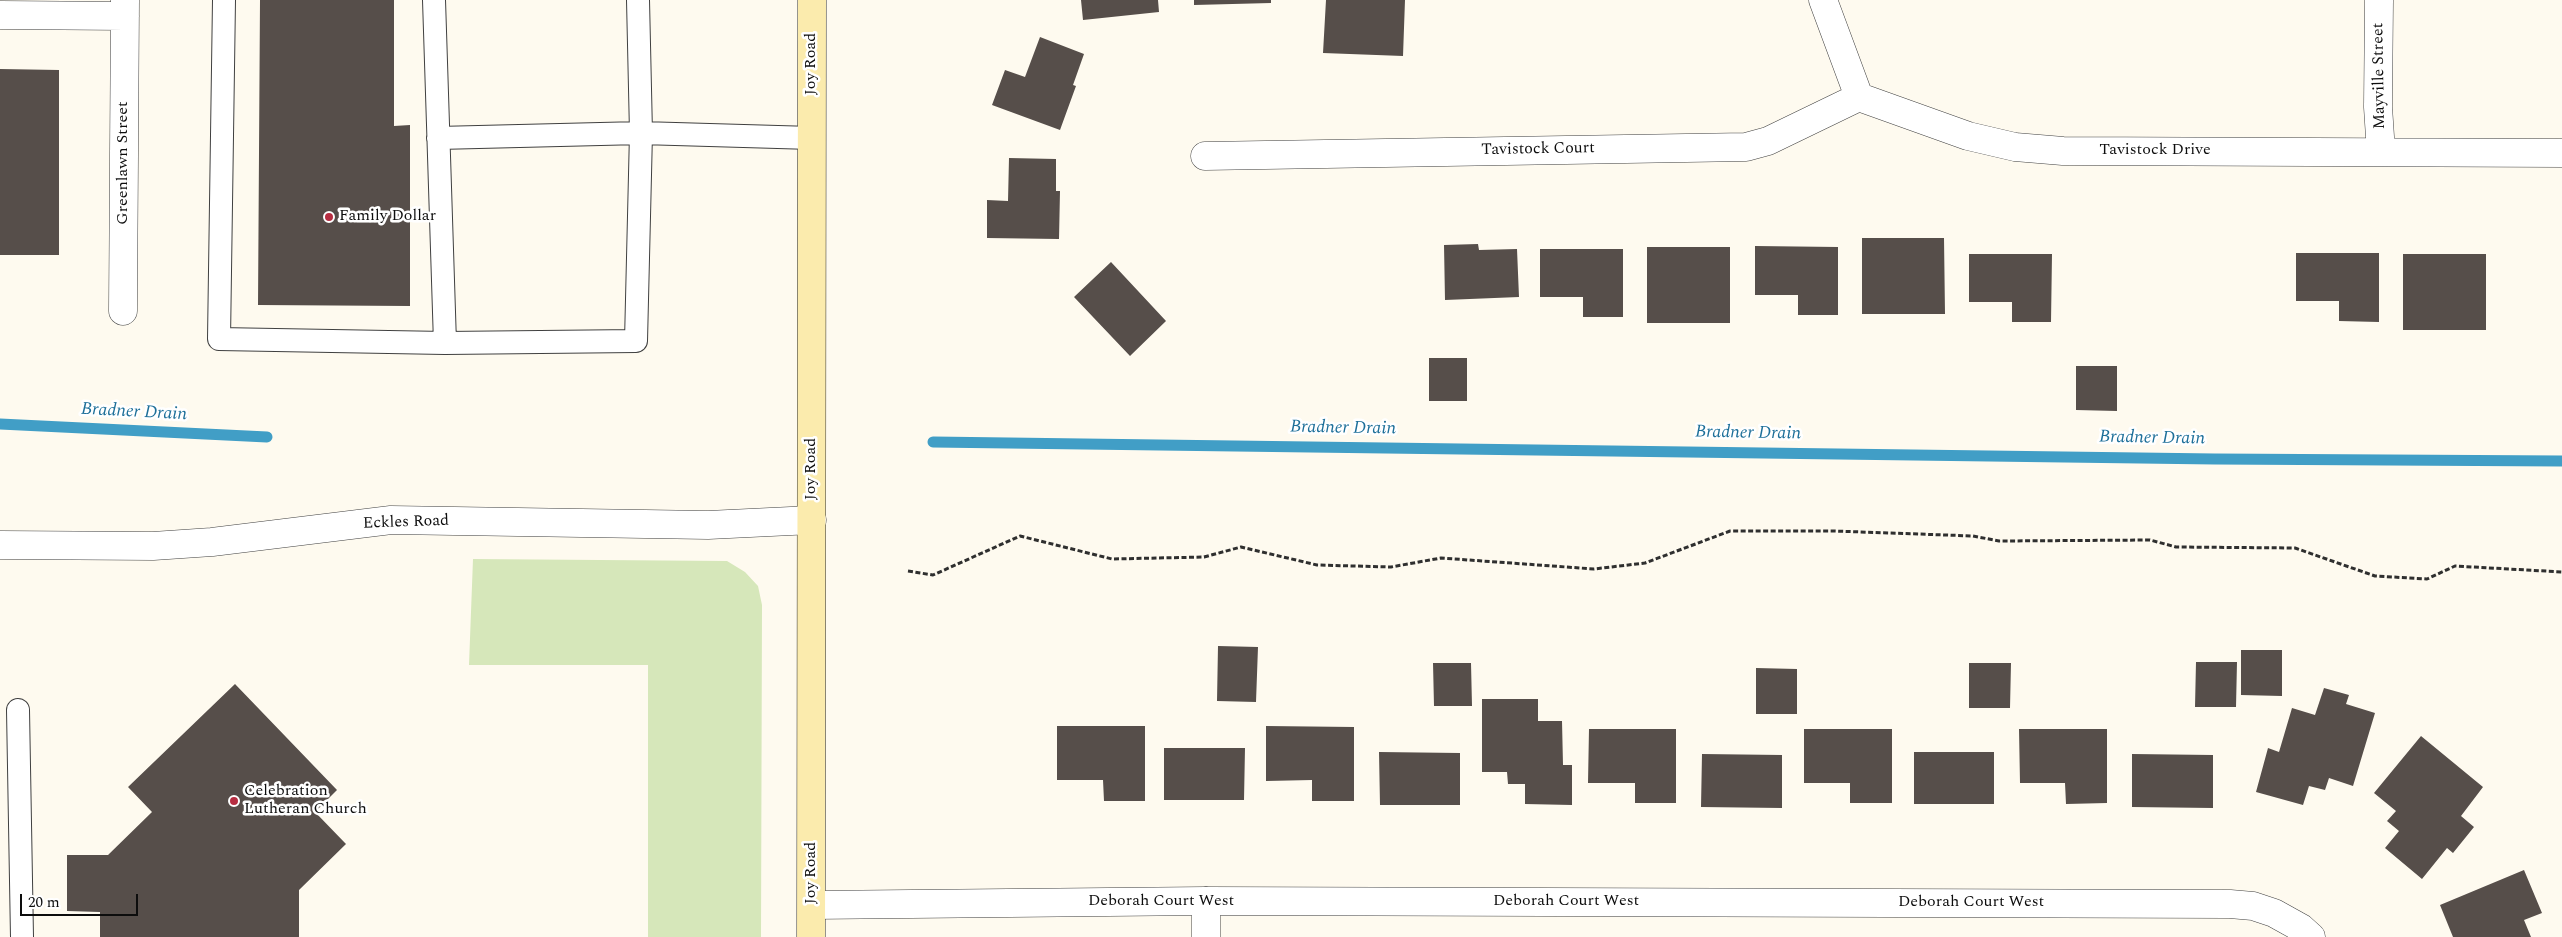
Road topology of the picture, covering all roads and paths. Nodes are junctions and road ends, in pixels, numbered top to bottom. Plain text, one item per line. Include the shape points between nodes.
1 (224, 0) edge
2 (434, 0) edge
3 (638, 0) edge
4 (812, 0) edge
5 (1824, 0) edge
6 (2378, 0) edge
7 (125, 8) edge
8 (0, 15) edge
9 (1859, 96) junction
10 (641, 133) junction
11 (438, 138) junction
12 (812, 138) junction
13 (2382, 152) junction
14 (2562, 152) edge
15 (1205, 156) dead end
16 (124, 311) dead end
17 (445, 343) junction
18 (812, 520) junction
19 (0, 545) edge
20 (908, 571) dead end
21 (2562, 572) edge
22 (18, 710) dead end
23 (1206, 901) junction
24 (812, 904) junction
25 (22, 937) edge
26 (811, 937) edge
27 (1206, 937) edge
28 (2311, 937) edge

1 - 17 lane via 219,339
2 - 11 lane
3 - 10 lane
4 - 12 street, Joy Road
5 - 9 street
6 - 13 street, Mayville Street via 2378,107
7 - 8 street, Greenlawn Street
7 - 16 street, Greenlawn Street
9 - 13 street, Tavistock Drive via 1968,136 2015,147 2063,151
9 - 15 street, Tavistock Court via 1768,141 1746,147
10 - 11 lane
10 - 12 lane
10 - 17 lane via 636,341
11 - 17 lane
12 - 18 street, Joy Road
13 - 14 street, Tavistock Drive
18 - 19 street, Eckles Road via 708,525 391,520 212,542 152,546
18 - 24 street, Joy Road
20 - 21 path via 933,575 1020,536 1112,559 1204,556 1241,547 1317,565 1391,567 1441,558 1594,569 1645,563 1730,531 1834,530 1973,536 1999,541 2150,540 2176,547 2295,548 2374,576 2427,579 2455,566
22 - 25 lane
23 - 24 street, Deborah Court West
23 - 27 street
23 - 28 street, Deborah Court West via 2230,904 2274,913
24 - 26 street, Joy Road

